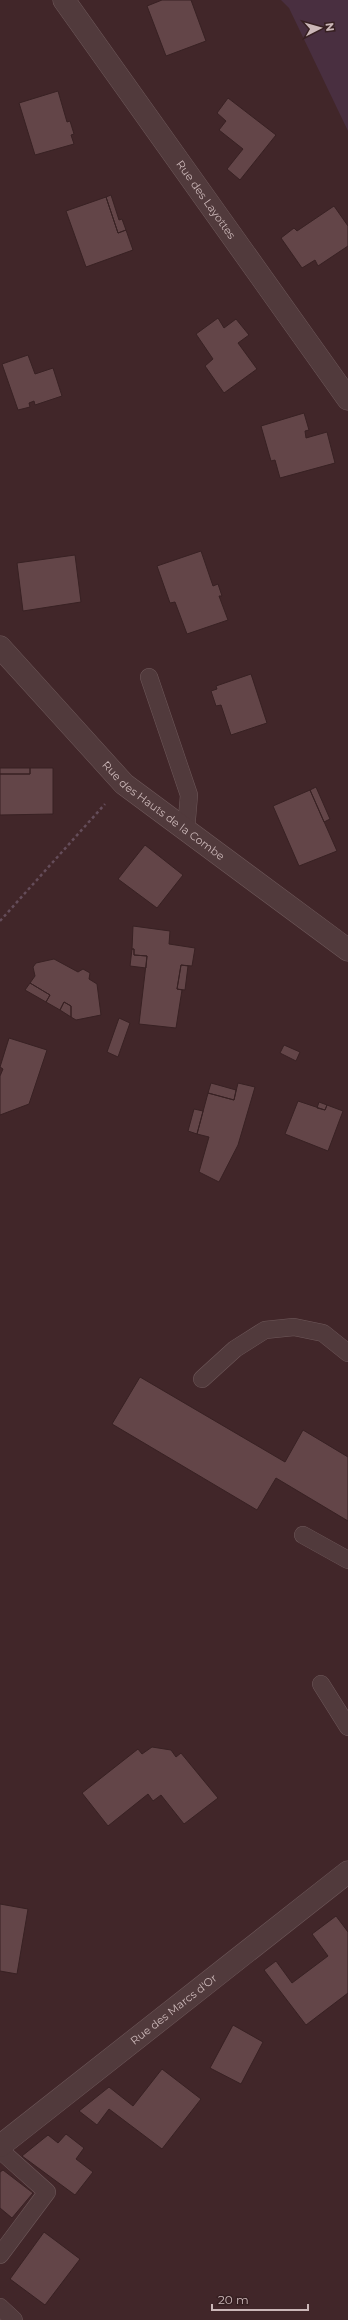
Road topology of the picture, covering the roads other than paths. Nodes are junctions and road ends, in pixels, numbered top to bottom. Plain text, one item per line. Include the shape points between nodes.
1 (64, 0) edge
2 (348, 399) edge
3 (0, 648) edge
4 (150, 677) dead end
5 (186, 830) junction
6 (348, 950) edge
7 (348, 1353) edge
8 (202, 1379) dead end
9 (303, 1535) dead end
10 (348, 1560) edge
11 (321, 1684) dead end
12 (348, 1727) edge
13 (348, 1872) edge
14 (0, 2146) edge
15 (0, 2150) edge
16 (0, 2255) edge
17 (0, 2307) edge
18 (14, 2320) edge

1 - 2 street, Rue des Layottes
3 - 5 street, Rue des Hauts de la Combe via 124,784
4 - 5 lane via 189,795
5 - 6 street, Rue des Hauts de la Combe
7 - 8 lane via 323,1333 294,1326 265,1330 235,1349
9 - 10 lane
11 - 12 lane
13 - 14 street, Rue des Marcs d'Or
15 - 16 lane via 47,2192
17 - 18 lane

